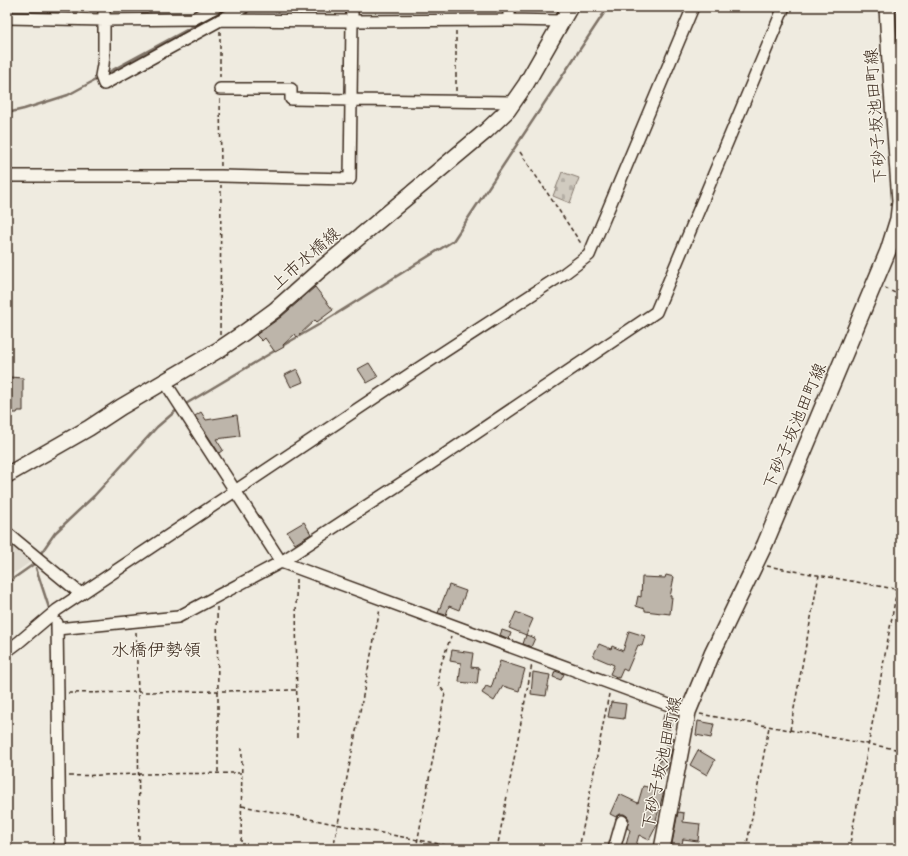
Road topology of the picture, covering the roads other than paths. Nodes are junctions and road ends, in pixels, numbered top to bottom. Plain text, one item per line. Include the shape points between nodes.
1 (104, 7) edge
2 (216, 7) edge
3 (244, 7) edge
4 (352, 7) edge
5 (509, 7) edge
6 (570, 7) edge
7 (693, 7) edge
8 (784, 7) edge
9 (887, 7) edge
10 (7, 18) edge
11 (104, 20) junction
12 (220, 20) junction
13 (509, 20) junction
14 (352, 21) junction
15 (562, 21) junction
16 (220, 89) dead end
17 (351, 100) junction
18 (514, 102) junction
19 (7, 176) edge
20 (165, 382) junction
21 (7, 475) edge
22 (236, 491) junction
23 (7, 533) edge
24 (281, 562) junction
25 (81, 594) junction
26 (57, 610) junction
27 (57, 629) junction
28 (7, 651) edge
29 (688, 712) junction
30 (622, 821) dead end
31 (60, 849) edge
32 (614, 849) edge
33 (662, 849) edge

1 - 11 street
2 - 11 street via 193,19
3 - 12 street
4 - 14 street
5 - 13 street
6 - 15 main road, 上市水橋線
7 - 22 street via 589,255
8 - 24 street via 656,312
9 - 29 main road, 下砂子坂池田町線 via 900,201 898,219 888,251 756,564 712,654
10 - 11 street
11 - 12 street via 101,76 104,84
12 - 14 street
13 - 14 street
13 - 15 street
14 - 17 street
15 - 18 main road, 上市水橋線
16 - 17 street via 291,89 290,100
17 - 18 street
17 - 19 street via 350,179
18 - 20 main road, 上市水橋線 via 486,131 275,310 226,345
20 - 21 main road, 上市水橋線
20 - 22 street
22 - 24 street
22 - 25 street
23 - 25 street
24 - 27 street via 178,618
24 - 29 street
25 - 26 street
26 - 27 street
26 - 28 street
27 - 31 street
29 - 33 main road, 下砂子坂池田町線
30 - 32 street

